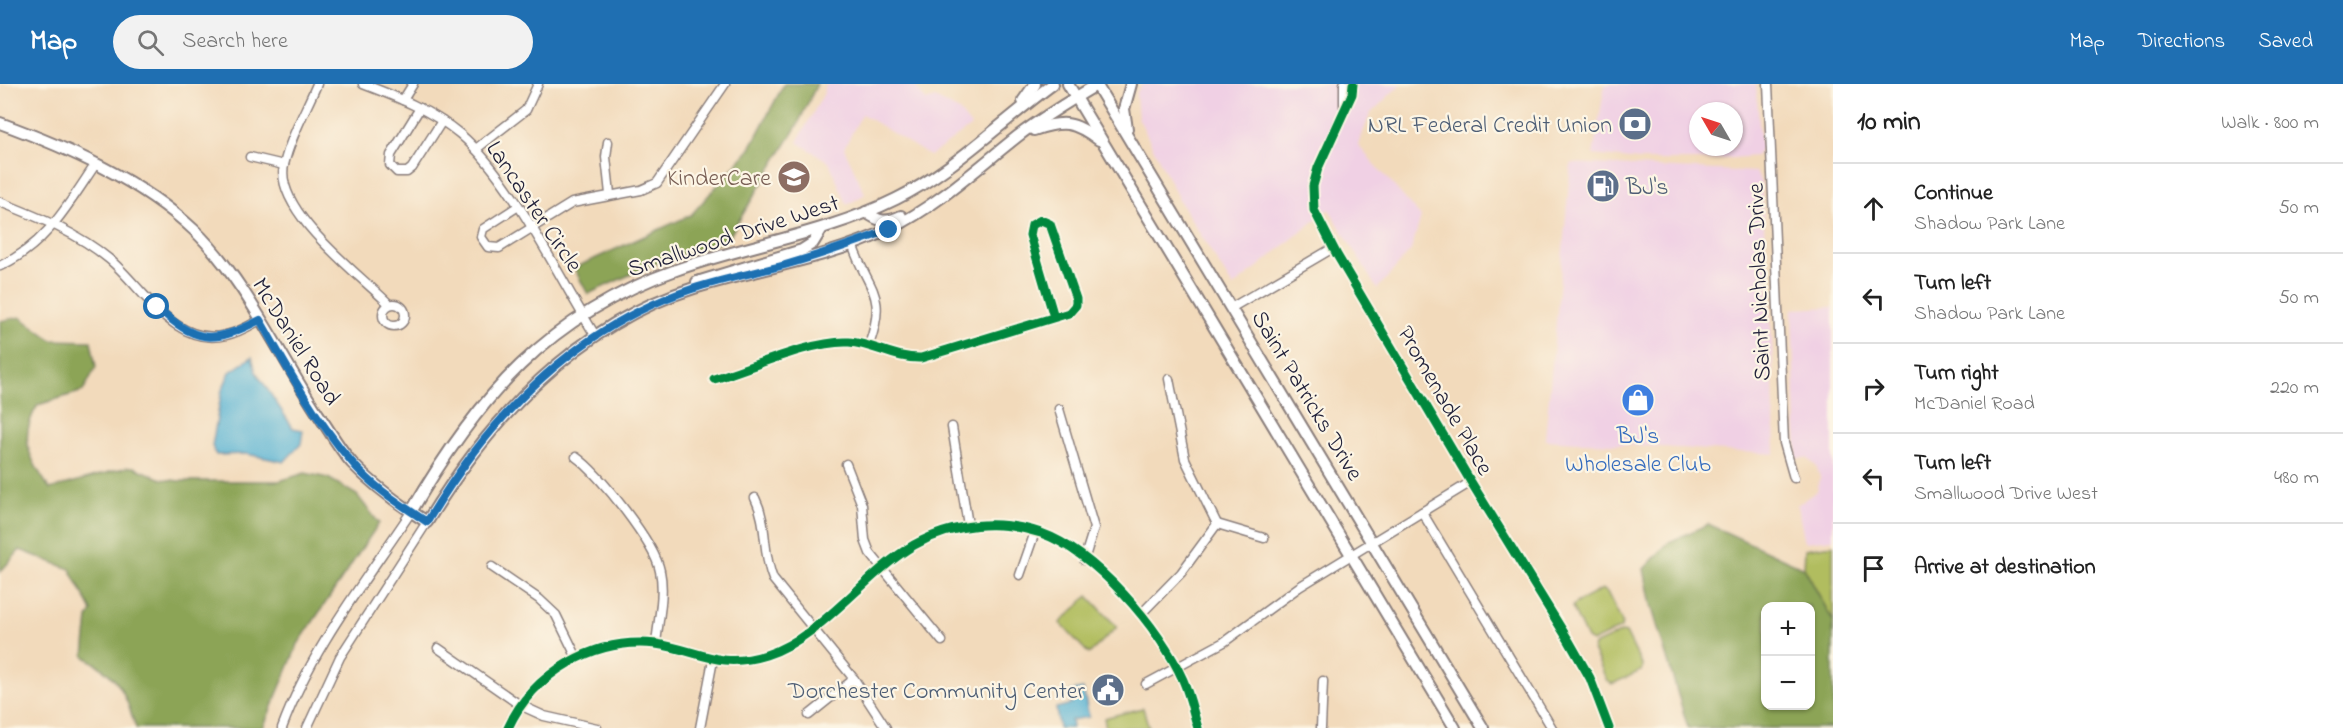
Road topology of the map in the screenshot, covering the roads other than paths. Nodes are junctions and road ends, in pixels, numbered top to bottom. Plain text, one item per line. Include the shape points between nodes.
1 (316, 84) edge
2 (363, 84) edge
3 (413, 84) edge
4 (538, 84) edge
5 (724, 84) edge
6 (1035, 84) edge
7 (1053, 84) edge
8 (1068, 84) edge
9 (1097, 84) edge
10 (1131, 84) edge
11 (1344, 84) edge
12 (1353, 84) edge
13 (1768, 84) edge
14 (1076, 97) junction
15 (403, 100) junction
16 (420, 108) junction
17 (1016, 110) junction
18 (1344, 113) junction
19 (442, 121) junction
20 (0, 123) edge
21 (1019, 135) junction
22 (1129, 135) junction
23 (608, 142) dead end
24 (1103, 143) junction
25 (476, 149) junction
26 (250, 158) dead end
27 (95, 165) junction
28 (284, 165) junction
29 (956, 186) junction
30 (610, 194) junction
31 (0, 202) edge
32 (517, 207) junction
33 (867, 212) junction
34 (54, 226) junction
35 (530, 228) junction
36 (821, 230) junction
37 (852, 244) junction
38 (1333, 248) junction
39 (0, 266) edge
40 (659, 301) junction
41 (389, 304) dead end
42 (1231, 308) junction
43 (582, 314) junction
44 (1054, 317) junction
45 (260, 320) junction
46 (595, 335) junction
47 (868, 345) junction
48 (714, 379) dead end
49 (1169, 379) dead end
50 (1059, 409) dead end
51 (952, 427) dead end
52 (576, 457) dead end
53 (846, 464) dead end
54 (1794, 478) dead end
55 (1471, 482) junction
56 (755, 498) dead end
57 (411, 512) junction
58 (1422, 512) junction
59 (427, 522) junction
60 (1217, 524) junction
61 (968, 525) junction
62 (1035, 532) junction
63 (1264, 538) dead end
64 (1371, 542) junction
65 (1350, 554) junction
66 (1084, 560) junction
67 (492, 567) dead end
68 (883, 569) junction
69 (1020, 575) dead end
70 (1141, 614) junction
71 (813, 628) junction
72 (942, 641) dead end
73 (656, 644) junction
74 (438, 648) dead end
75 (577, 658) junction
76 (713, 660) junction
77 (1177, 668) junction
78 (855, 679) junction
79 (1323, 681) dead end
80 (1146, 684) dead end
81 (520, 705) junction
82 (809, 715) dead end
83 (282, 728) edge
84 (307, 728) edge
85 (508, 728) edge
86 (597, 728) edge
87 (700, 728) edge
88 (886, 728) edge
89 (1198, 728) edge
90 (1321, 728) edge
91 (1455, 728) edge
92 (1483, 728) edge
93 (1552, 728) edge
94 (1609, 728) edge

1 - 28 street
2 - 15 street, Lancaster Circle
3 - 15 street
4 - 25 street via 525,110
5 - 30 street via 661,179 647,188
6 - 17 main road
7 - 17 main road, Smallwood Drive West
8 - 14 main road, Saint Patricks Drive
9 - 14 main road, Smallwood Drive West
9 - 22 main road, Saint Patricks Drive
10 - 22 main road via 1124,109
11 - 18 street, Promenade Place
12 - 18 street, Promenade Place
13 - 54 street, Saint Nicholas Drive via 1784,442
14 - 21 main road, Smallwood Drive West
14 - 24 main road, Saint Patricks Drive
15 - 16 street, Lancaster Circle
16 - 19 street, Lancaster Circle
16 - 19 street via 391,155 390,165 397,172 412,168
17 - 33 main road, Smallwood Drive West via 916,187
18 - 38 street, Promenade Place via 1318,168 1312,194 1314,210
19 - 25 street, Lancaster Circle
20 - 27 main road, McDaniel Road
21 - 24 main road via 1054,123 1071,124
21 - 29 main road, Smallwood Drive West
22 - 42 main road, Saint Patricks Drive
23 - 30 street
24 - 65 main road, Saint Patricks Drive
25 - 32 street, Lancaster Circle
26 - 28 street
27 - 34 street
27 - 45 main road, McDaniel Road via 162,203 195,231 223,263
28 - 41 street via 288,196 304,222
29 - 33 main road via 886,222
29 - 37 main road, Smallwood Drive West via 908,219
30 - 35 street via 572,203
31 - 34 street
32 - 35 street, Lancaster Circle
32 - 35 street via 483,229 483,241 490,249 499,248
33 - 36 main road, Smallwood Drive West
34 - 39 street via 27,251
34 - 45 street via 110,259 188,333 207,337 227,335
35 - 43 street, Lancaster Circle
36 - 40 main road via 813,243 802,250 708,277
36 - 43 main road, Smallwood Drive West via 675,270
37 - 40 main road, Smallwood Drive West
37 - 47 street via 860,269 878,299 877,321
38 - 42 street
38 - 55 street, Promenade Place
40 - 46 main road, Smallwood Drive West
42 - 64 main road, Saint Patricks Drive
43 - 46 street, Lancaster Circle
43 - 57 main road, Smallwood Drive West via 550,337 496,389 438,465
44 - 44 street via 1030,235 1032,225 1045,219 1077,303 1072,311
44 - 47 street via 921,358 906,358
45 - 57 main road, McDaniel Road via 351,461
46 - 59 main road, Smallwood Drive West via 544,376 508,412
47 - 48 street via 827,344
49 - 60 street via 1185,459
50 - 66 street via 1094,528
51 - 61 street
52 - 73 street via 602,481 656,558 662,582
53 - 68 street via 862,505 867,547
55 - 58 street
55 - 94 street, Promenade Place via 1590,678
56 - 71 street via 763,517 773,579
57 - 59 main road, McDaniel Road
57 - 83 street, Smallwood Drive West via 328,637 293,698
58 - 64 street
58 - 93 street
59 - 84 street, Smallwood Drive West via 340,657
60 - 63 street
60 - 70 street via 1181,573
61 - 62 street via 999,525
61 - 68 street via 924,540
62 - 66 street
62 - 69 street
64 - 65 street
64 - 92 main road, Saint Patricks Drive
65 - 77 street via 1299,586 1231,638
65 - 91 main road, Saint Patricks Drive
66 - 70 street via 1115,585
67 - 75 street via 556,615
68 - 71 street
68 - 72 street
70 - 77 street
71 - 76 street via 790,645 766,655 746,660
71 - 78 street
73 - 75 street via 617,645
73 - 76 street
74 - 81 street
75 - 81 street via 546,678
76 - 87 street
77 - 80 street
77 - 89 street
78 - 82 street
78 - 88 street
79 - 90 street
81 - 85 street
81 - 86 street via 544,716

